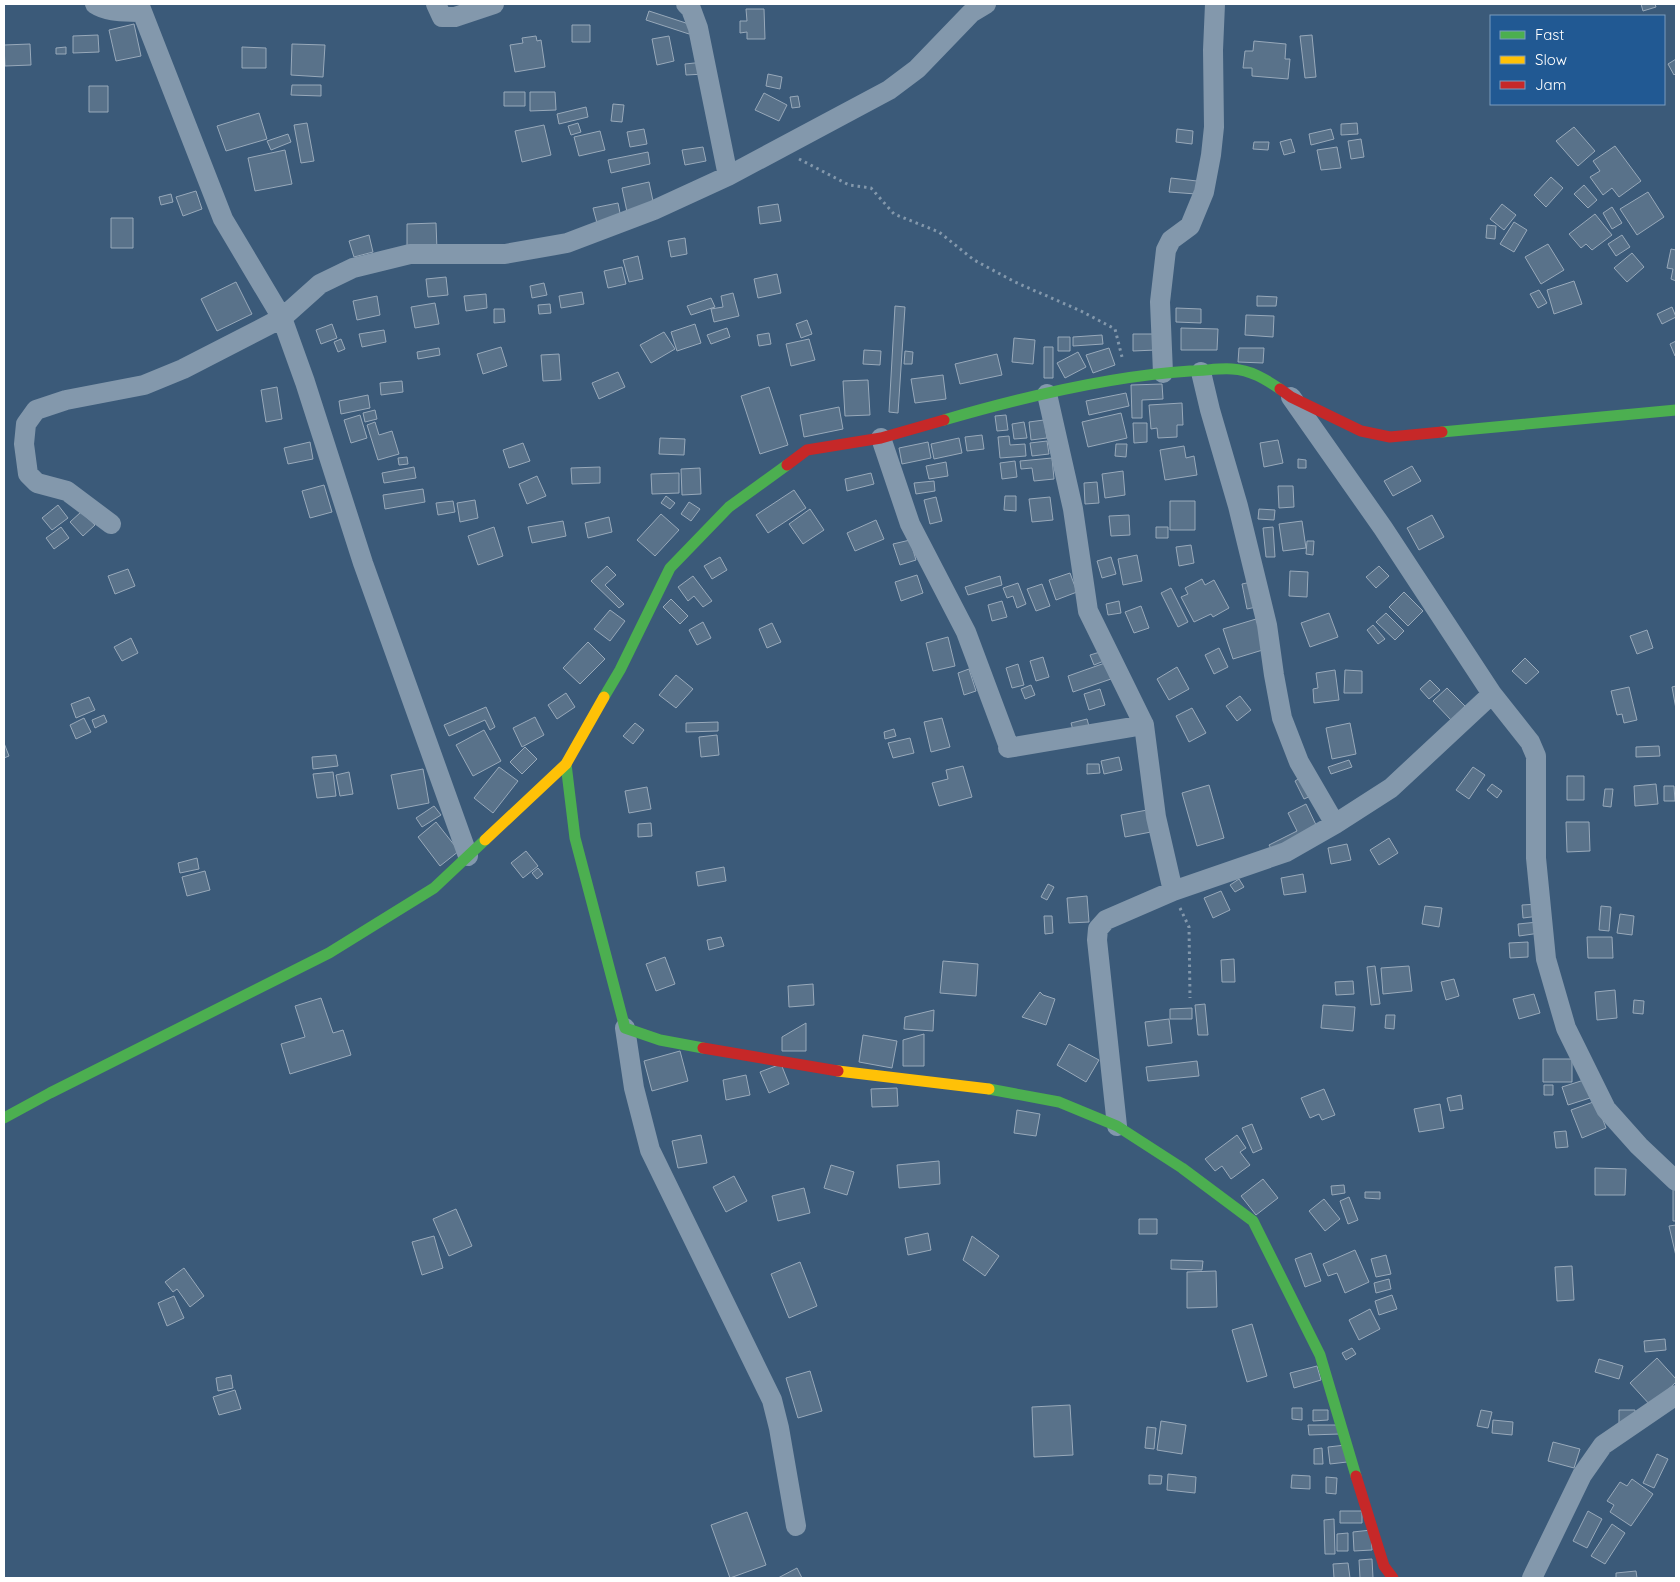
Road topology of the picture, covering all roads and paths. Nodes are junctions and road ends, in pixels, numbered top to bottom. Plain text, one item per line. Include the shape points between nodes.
1 (95, 4) edge
2 (436, 4) edge
3 (494, 4) edge
4 (686, 4) edge
5 (986, 4) edge
6 (1215, 4) edge
7 (140, 8) edge
8 (779, 149) junction
9 (728, 176) junction
10 (282, 318) junction
11 (1201, 372) junction
12 (1163, 373) junction
13 (1127, 378) junction
14 (1047, 394) junction
15 (1290, 397) junction
16 (1676, 410) edge
17 (881, 438) junction
18 (111, 524) dead end
19 (1492, 694) junction
20 (1144, 725) junction
21 (566, 764) junction
22 (1335, 824) junction
23 (468, 856) junction
24 (1173, 891) junction
25 (1190, 998) dead end
26 (626, 1028) junction
27 (4, 1118) edge
28 (1117, 1126) junction
29 (1676, 1181) edge
30 (1676, 1395) edge
31 (796, 1526) dead end
32 (1393, 1578) edge
33 (1532, 1578) edge

1 - 7 street via 114,11
2 - 3 street via 442,17 455,17
4 - 9 street via 698,28
5 - 8 street via 971,13 917,69 889,90
6 - 12 street via 1211,156 1204,192 1190,226 1171,240 1166,250 1160,302
7 - 10 street via 223,219
8 - 9 street
8 - 13 path via 849,185 871,188 894,214 938,232 974,260 1115,329
9 - 10 street via 654,210 567,243 505,254 410,254 353,268 320,284
10 - 18 street via 183,369 144,385 66,400 36,410 26,424 24,444 28,474 37,483 67,491
10 - 23 street via 363,563
11 - 12 street
11 - 15 street via 1232,369 1259,375
11 - 22 street via 1267,625 1282,718 1298,762
12 - 13 street
13 - 14 street
14 - 17 street via 1006,402
14 - 20 street via 1073,509 1088,611
15 - 16 street via 1361,431 1390,437
15 - 19 street via 1383,528
17 - 20 street via 910,524 966,632 1008,748
17 - 21 street via 807,450 729,507 670,568 620,670
19 - 22 street via 1392,788
19 - 29 street via 1530,742 1536,756 1536,858 1546,959 1566,1028 1606,1110
20 - 24 street via 1156,817
21 - 23 street
21 - 26 street via 575,838
22 - 24 street via 1286,852
23 - 27 street via 434,888 329,953
24 - 25 path via 1189,927
24 - 28 street via 1106,920 1098,930
26 - 28 street via 660,1040 836,1071 1011,1092 1059,1102
26 - 31 street via 634,1088 650,1150 772,1400 780,1428
28 - 32 street via 1182,1168 1253,1221 1320,1355 1370,1525 1384,1566
30 - 33 street via 1603,1445 1582,1475

